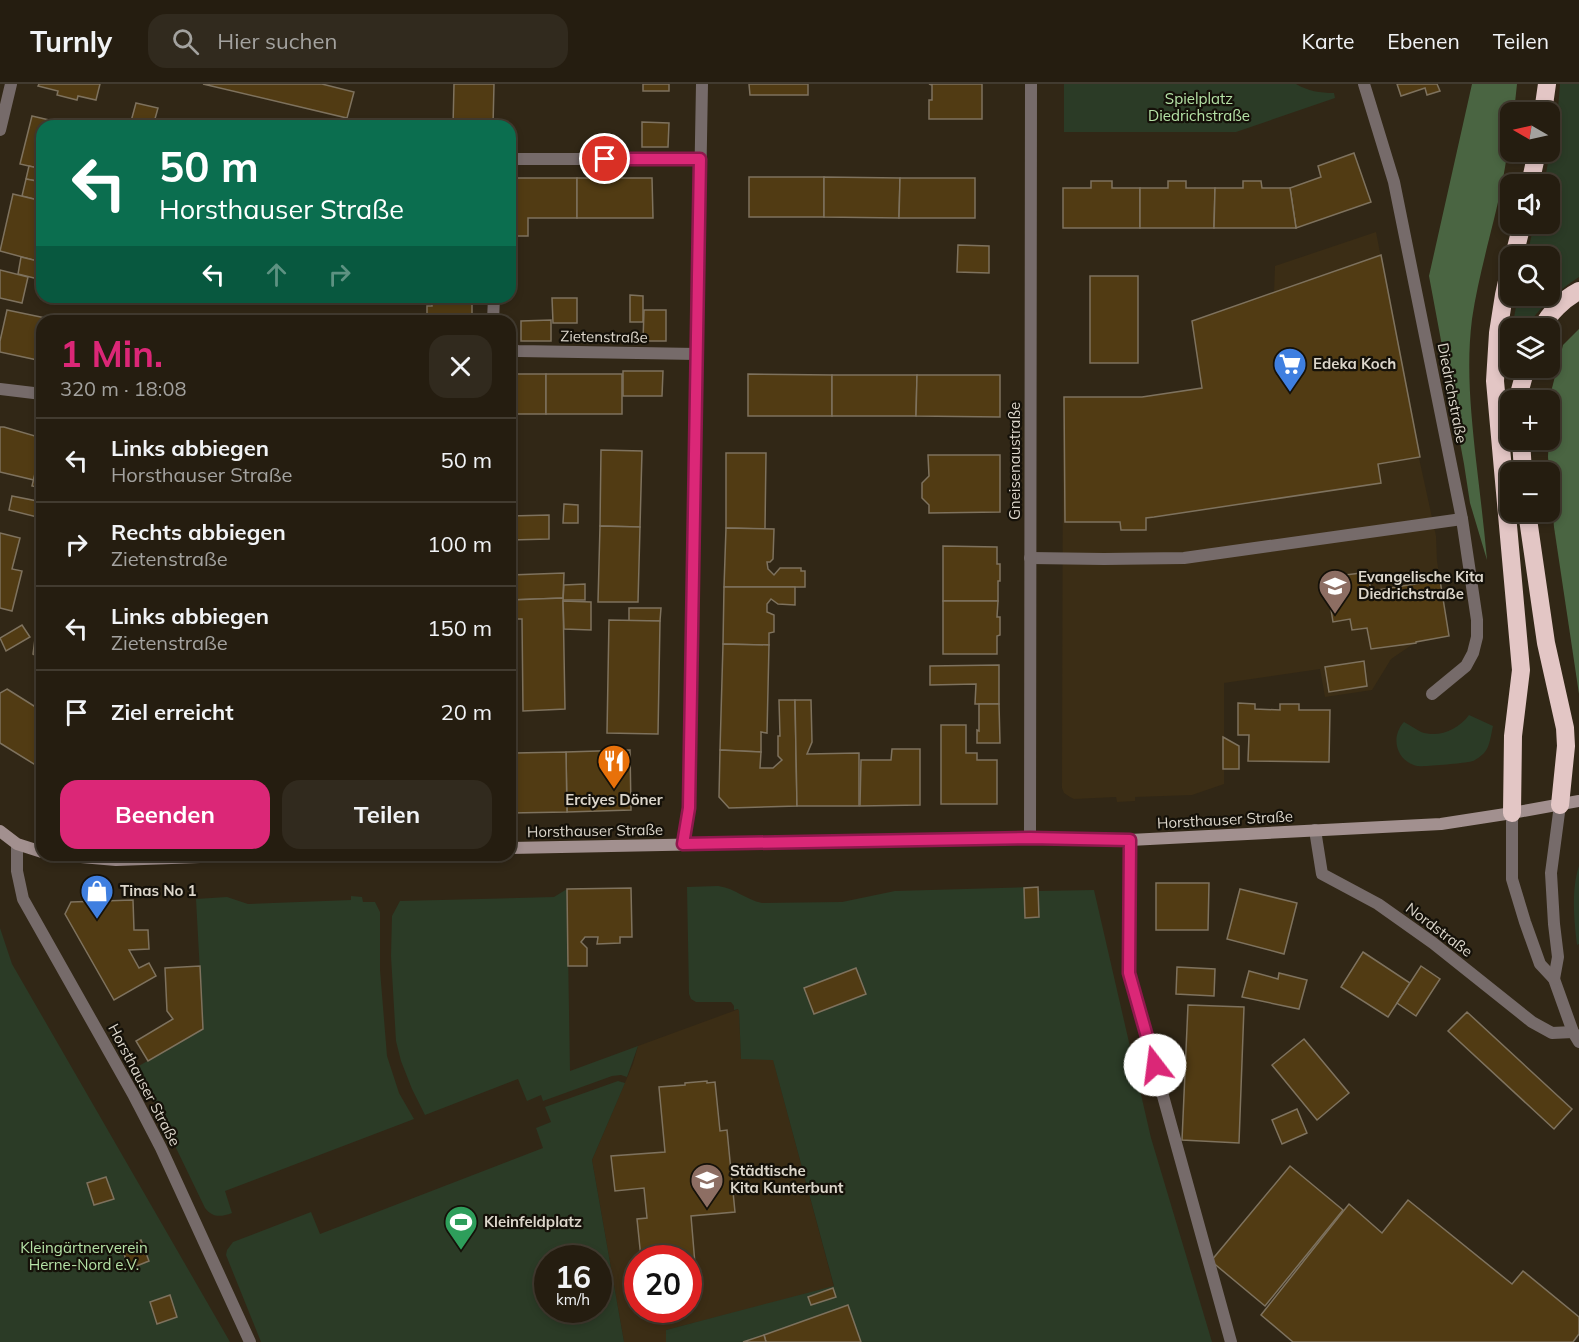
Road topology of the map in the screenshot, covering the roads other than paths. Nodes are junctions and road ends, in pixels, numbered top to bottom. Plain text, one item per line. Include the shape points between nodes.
1 (11, 84) edge
2 (702, 84) edge
3 (1031, 84) edge
4 (1364, 84) edge
5 (1547, 84) edge
6 (1544, 102) edge
7 (0, 130) edge
8 (516, 159) edge
9 (700, 159) junction
10 (1579, 291) edge
11 (1502, 306) edge
12 (1547, 318) edge
13 (516, 351) edge
14 (697, 354) junction
15 (0, 389) edge
16 (36, 393) edge
17 (1462, 519) junction
18 (1528, 522) edge
19 (1030, 558) junction
20 (1432, 694) dead end
21 (1579, 801) edge
22 (1560, 805) junction
23 (1512, 813) junction
24 (1315, 830) junction
25 (0, 831) edge
26 (1030, 838) junction
27 (1130, 840) junction
28 (18, 844) junction
29 (683, 844) junction
30 (516, 848) edge
31 (36, 850) edge
32 (1554, 979) junction
33 (1576, 1037) edge
34 (250, 1342) edge
35 (1231, 1342) edge

1 - 7 street
2 - 9 street
3 - 19 street, Gneisenaustraße
4 - 17 street, Diedrichstraße via 1394,182
5 - 6 highway
8 - 9 street
9 - 14 street
10 - 12 highway
11 - 23 highway via 1494,381 1521,670 1513,736
13 - 14 street, Zietenstraße
14 - 29 street via 689,808
15 - 16 street
17 - 19 street via 1184,558
17 - 20 street, Diedrichstraße via 1478,620 1477,638 1466,666
18 - 22 highway via 1546,643 1564,728
19 - 26 street, Gneisenaustraße
21 - 22 main road, Horsthauser Straße
22 - 23 main road, Horsthauser Straße
22 - 32 street, Nordstraße via 1551,873 1558,957
23 - 24 main road, Horsthauser Straße via 1441,824
23 - 32 street, Nordstraße via 1512,879 1540,964
24 - 27 main road, Horsthauser Straße
24 - 33 street, Nordstraße via 1322,873 1378,904 1433,943 1532,1022 1552,1033
25 - 28 main road
26 - 27 main road, Horsthauser Straße
26 - 29 main road, Horsthauser Straße
27 - 35 street via 1129,973
28 - 31 main road
28 - 34 street, Horsthauser Straße via 17,871 23,899 161,1148
29 - 30 main road, Horsthauser Straße
32 - 33 street, Nordstraße

